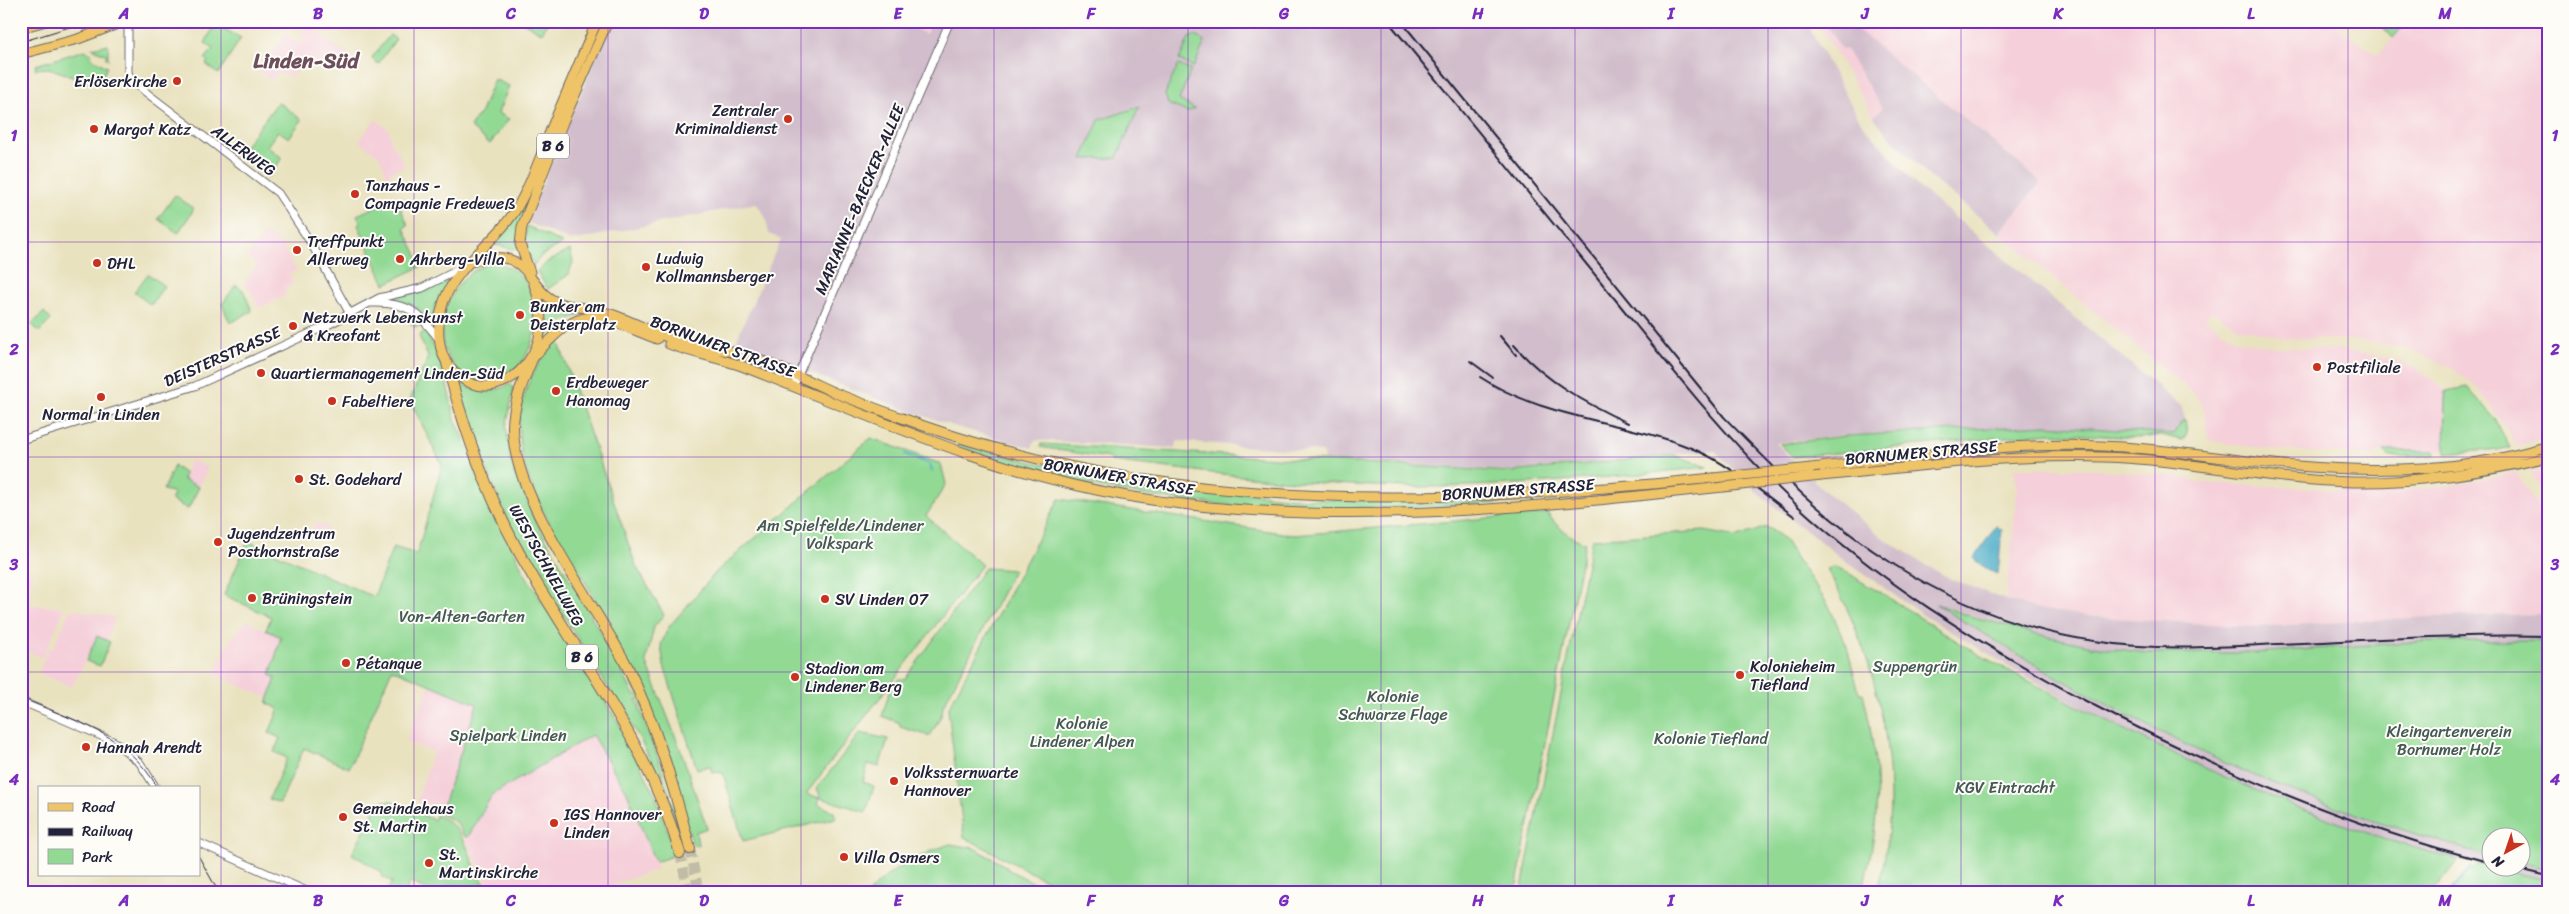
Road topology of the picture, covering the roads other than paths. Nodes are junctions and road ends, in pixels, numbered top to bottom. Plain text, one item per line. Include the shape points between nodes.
1 (46, 21) edge
2 (126, 21) edge
3 (597, 21) edge
4 (608, 21) edge
5 (950, 21) edge
6 (21, 28) edge
7 (21, 54) edge
8 (471, 262) junction
9 (530, 274) junction
10 (371, 303) junction
11 (350, 314) junction
12 (439, 338) junction
13 (532, 359) junction
14 (447, 364) junction
15 (798, 377) junction
16 (793, 387) junction
17 (955, 436) junction
18 (21, 440) edge
19 (2548, 446) edge
20 (951, 450) junction
21 (2196, 454) junction
22 (2548, 457) edge
23 (2194, 466) junction
24 (21, 701) edge
25 (155, 786) edge
26 (200, 843) edge
27 (311, 893) edge

1 - 6 main road
2 - 7 main road via 78,39
2 - 11 street, ALLERWEG via 130,81 278,193 311,243
3 - 8 main road, B 6 via 524,196 506,224
4 - 9 main road, B 6 via 563,122 522,228 521,250
5 - 15 street, MARIANNE-BAECKER-ALLEE
8 - 9 main road via 489,257 506,259
8 - 10 street, DEISTERSTRASSE via 434,284 386,294
8 - 12 main road, B 6 via 446,295 440,314
9 - 13 main road, B 6 via 540,306 541,323
9 - 15 main road, BORNUMER STRASSE via 541,290 556,301 612,315 696,348 736,352
10 - 11 street, DEISTERSTRASSE
10 - 12 street via 392,303 410,308
11 - 18 street, DEISTERSTRASSE via 194,386
12 - 14 main road, B 6
13 - 14 main road via 510,379 495,386 468,382
13 - 14 highway, WESTSCHNELLWEG / B 6 via 517,399 513,421 520,467 554,542 638,691 671,778 685,851 638,746 513,542 468,434
13 - 16 main road, BORNUMER STRASSE via 569,323 582,318 601,318 685,351 743,366
15 - 16 street, MARIANNE-BAECKER-ALLEE
15 - 17 main road, BORNUMER STRASSE
16 - 20 main road, BORNUMER STRASSE
17 - 20 main road
17 - 21 main road, BORNUMER STRASSE, bridge via 1066,466 1229,488 1375,497 1548,494 2035,446 2103,446
19 - 21 main road, BORNUMER STRASSE via 2443,467 2388,470 2296,466
20 - 23 main road, BORNUMER STRASSE, bridge via 1093,490 1208,507 1335,512 1556,503 2037,457 2103,457
21 - 23 main road
22 - 23 main road, BORNUMER STRASSE via 2474,473 2387,482 2318,480
24 - 25 street via 124,748 140,763
26 - 27 street

